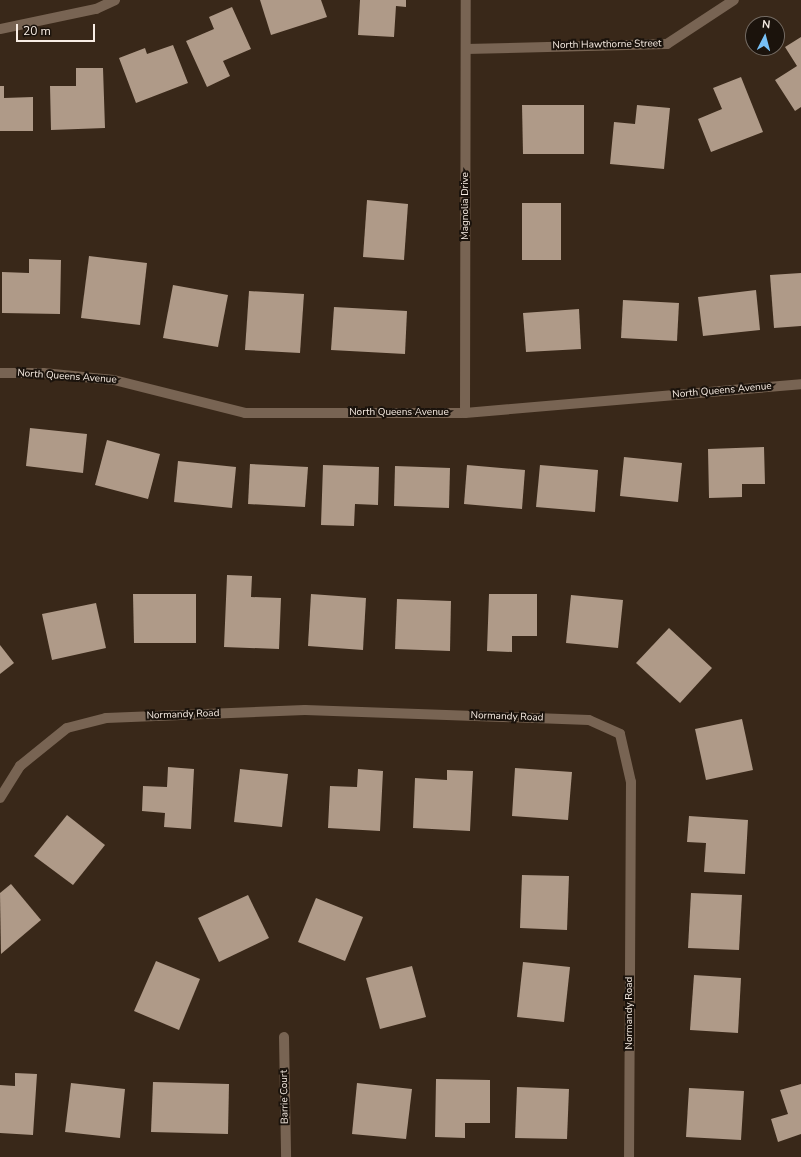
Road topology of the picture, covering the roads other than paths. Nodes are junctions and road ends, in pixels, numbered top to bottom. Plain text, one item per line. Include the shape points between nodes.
1 (115, 0) edge
2 (466, 0) edge
3 (734, 0) edge
4 (0, 29) edge
5 (466, 49) junction
6 (0, 373) edge
7 (801, 384) edge
8 (465, 413) junction
9 (0, 798) edge
10 (284, 1036) dead end
11 (286, 1157) edge
12 (629, 1157) edge

1 - 4 street via 96,9
2 - 5 street, Magnolia Drive
3 - 5 street, North Hawthorne Street via 667,44
5 - 8 street, Magnolia Drive
6 - 8 street, North Queens Avenue via 114,380 245,413
7 - 8 street, North Queens Avenue
9 - 12 street, Normandy Road via 20,766 67,728 106,718 305,710 589,720 620,734 631,782
10 - 11 street, Barrie Court

